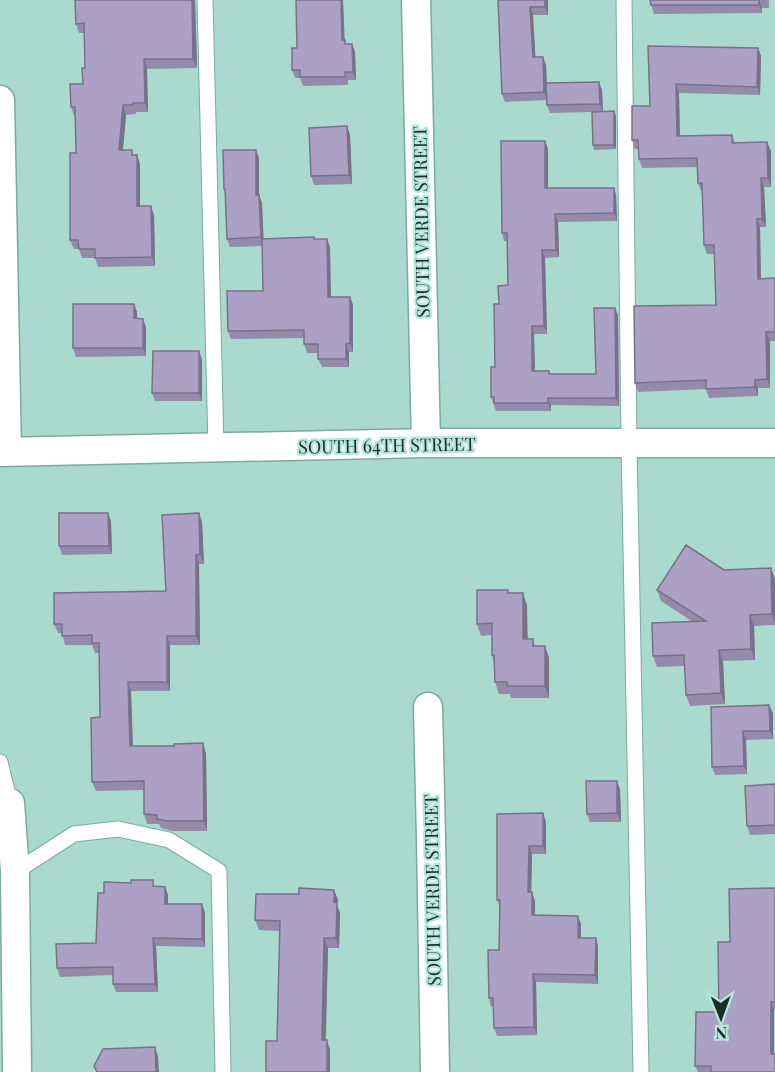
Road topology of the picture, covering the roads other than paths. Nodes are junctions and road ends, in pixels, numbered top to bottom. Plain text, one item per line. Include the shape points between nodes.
1 (205, 0) edge
2 (416, 0) edge
3 (624, 0) edge
4 (0, 100) edge
5 (426, 443) junction
6 (629, 443) junction
7 (775, 443) edge
8 (216, 447) junction
9 (3, 452) edge
10 (428, 707) dead end
11 (0, 762) edge
12 (10, 803) joint
13 (15, 872) junction
14 (17, 1072) edge
15 (223, 1072) edge
16 (435, 1072) edge
17 (641, 1072) edge

1 - 8 lane
2 - 5 street, SOUTH VERDE STREET
3 - 6 lane
4 - 9 street
5 - 6 street, SOUTH 64TH STREET
5 - 8 street, SOUTH 64TH STREET
6 - 7 street, SOUTH 64TH STREET
6 - 17 lane
8 - 9 street, SOUTH 64TH STREET
10 - 16 street, SOUTH VERDE STREET
11 - 12 lane
12 - 13 street
13 - 14 street
13 - 15 lane via 74,834 118,829 169,840 219,872

